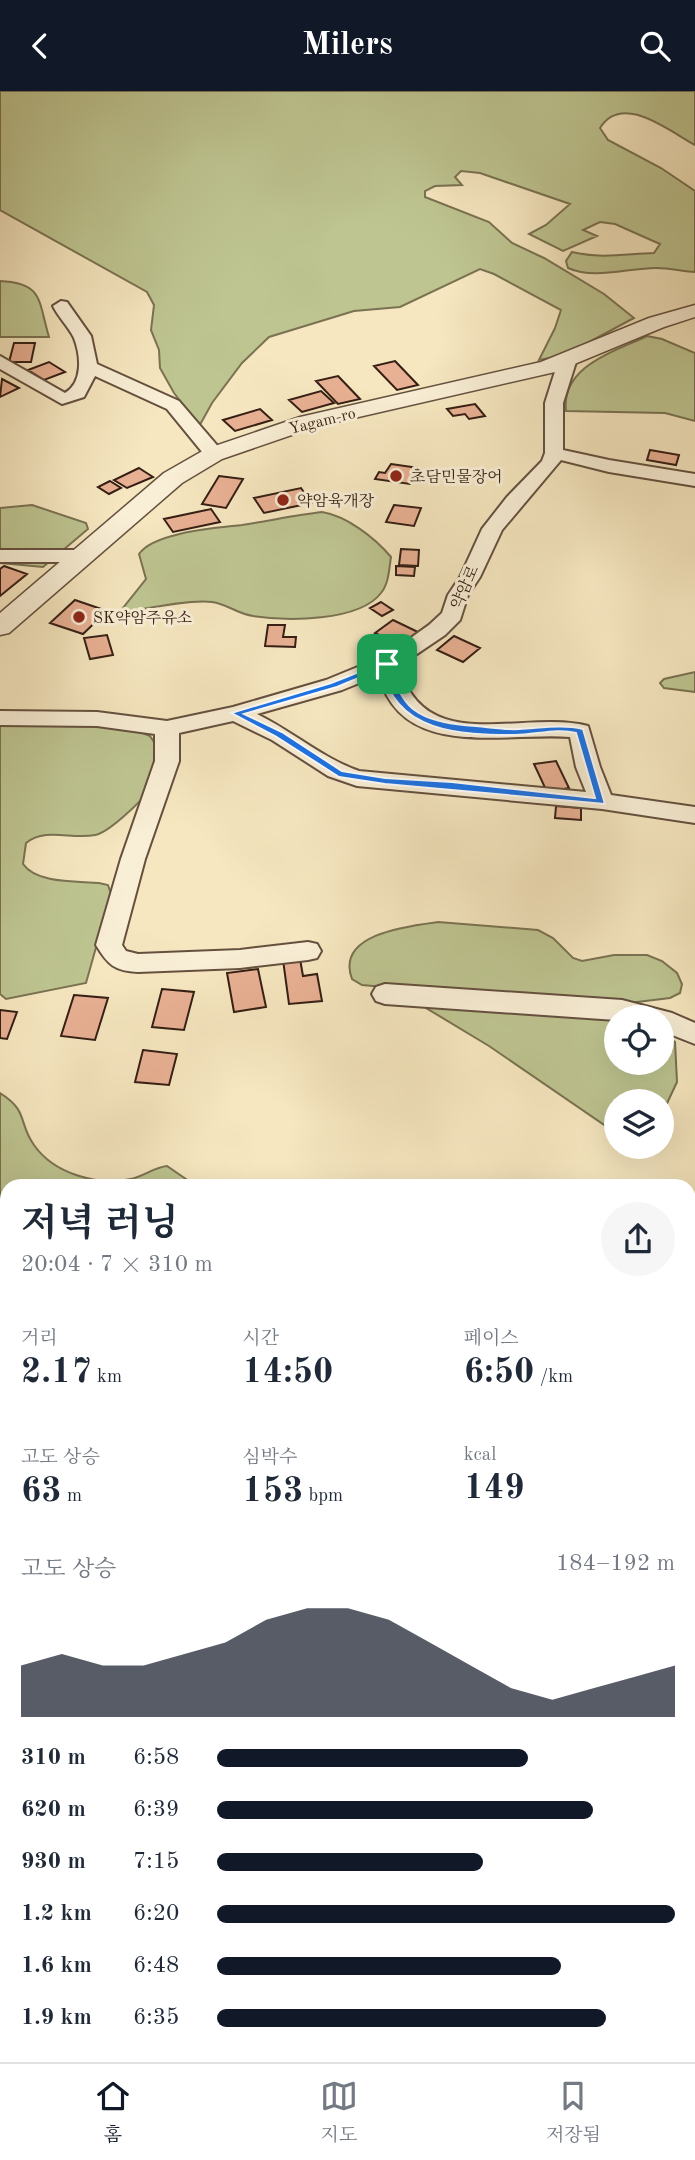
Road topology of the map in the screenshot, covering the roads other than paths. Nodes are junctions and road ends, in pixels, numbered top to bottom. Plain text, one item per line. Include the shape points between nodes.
1 (61, 306) dead end
2 (695, 311) edge
3 (0, 361) edge
4 (567, 362) junction
5 (89, 367) junction
6 (554, 453) junction
7 (214, 454) junction
8 (695, 480) edge
9 (0, 556) edge
10 (81, 557) junction
11 (0, 627) edge
12 (387, 664) junction
13 (236, 713) junction
14 (0, 717) edge
15 (167, 728) junction
16 (602, 801) junction
17 (695, 815) edge
18 (308, 951) dead end
19 (386, 994) dead end
20 (604, 1009) edge
21 (674, 1025) edge
22 (695, 1034) edge

1 - 5 street via 82,336
2 - 4 street, Yagam-ro via 633,331
3 - 5 street via 62,399 77,395
4 - 6 street via 554,403
4 - 7 street, Yagam-ro via 308,422
5 - 7 street via 173,405
6 - 8 street
6 - 12 street, 약암로 via 548,468 492,529 452,615 416,647
7 - 10 street, Yagam-ro via 173,478
9 - 10 street
10 - 11 street, Yagam-ro
12 - 13 street, 약암로 via 334,685
12 - 16 street via 398,699 413,715 432,723 515,732 580,731
13 - 15 street, 약암로
13 - 16 street via 339,773
14 - 15 street, 약암로 via 97,719
15 - 18 street via 167,761 109,945 113,953 123,962 138,963
16 - 17 street
19 - 20 street
21 - 22 street

